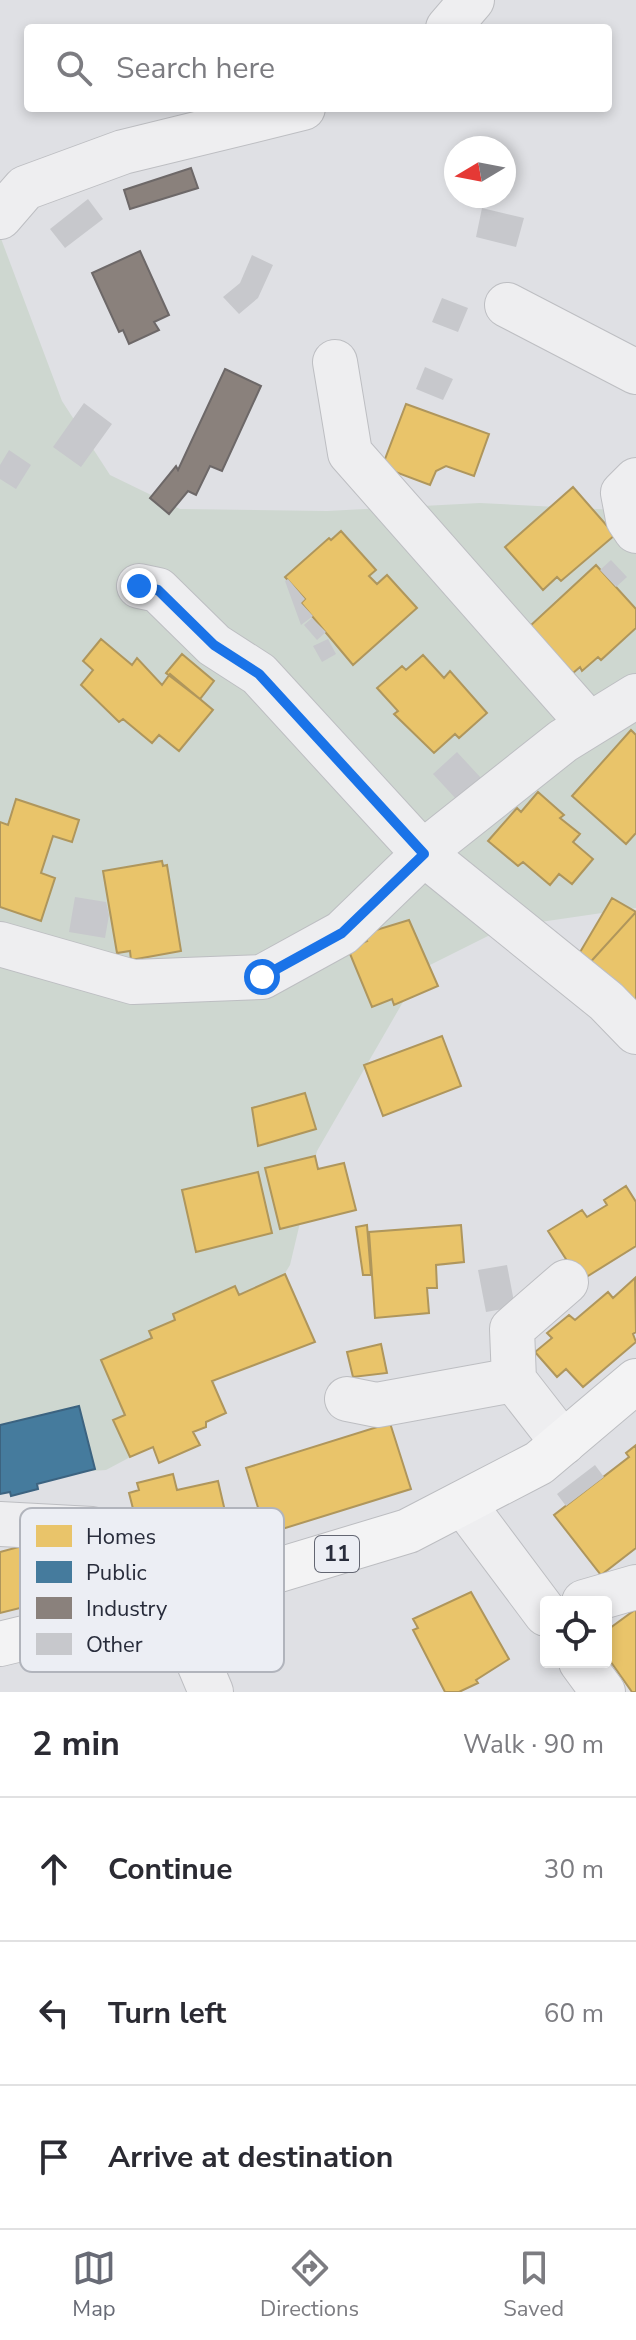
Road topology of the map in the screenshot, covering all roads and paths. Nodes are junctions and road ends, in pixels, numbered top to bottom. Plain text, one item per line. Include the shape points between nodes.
1 (472, 0) edge
2 (451, 24) edge
3 (287, 112) edge
4 (0, 217) edge
5 (507, 305) dead end
6 (335, 362) dead end
7 (636, 372) edge
8 (636, 480) edge
9 (636, 531) edge
10 (139, 586) dead end
11 (636, 696) edge
12 (589, 724) junction
13 (424, 854) junction
14 (0, 944) edge
15 (636, 1032) edge
16 (566, 1282) dead end
17 (514, 1380) junction
18 (636, 1381) edge
19 (347, 1399) dead end
20 (563, 1443) junction
21 (463, 1503) junction
22 (0, 1524) edge
23 (20, 1525) edge
24 (284, 1568) edge
25 (636, 1587) edge
26 (605, 1596) edge
27 (540, 1605) edge
28 (20, 1639) edge
29 (0, 1644) edge
30 (585, 1668) edge
31 (203, 1672) edge
32 (211, 1692) edge
33 (603, 1692) edge

1 - 2 street
3 - 4 street via 123,152 25,188
5 - 7 street
6 - 12 street via 350,453
8 - 9 street via 623,493
10 - 13 street via 158,590 214,645 259,674
11 - 12 street
12 - 13 street
13 - 14 street via 342,933 262,977 133,982
13 - 15 street via 606,1001
16 - 17 street via 512,1329
17 - 19 street via 377,1405
17 - 20 street
18 - 20 main road, 11
20 - 21 main road, 11 via 539,1463
21 - 24 main road, 11 via 408,1531
21 - 27 street
22 - 23 street
25 - 26 street
28 - 29 main road, 11
30 - 33 street
31 - 32 street

